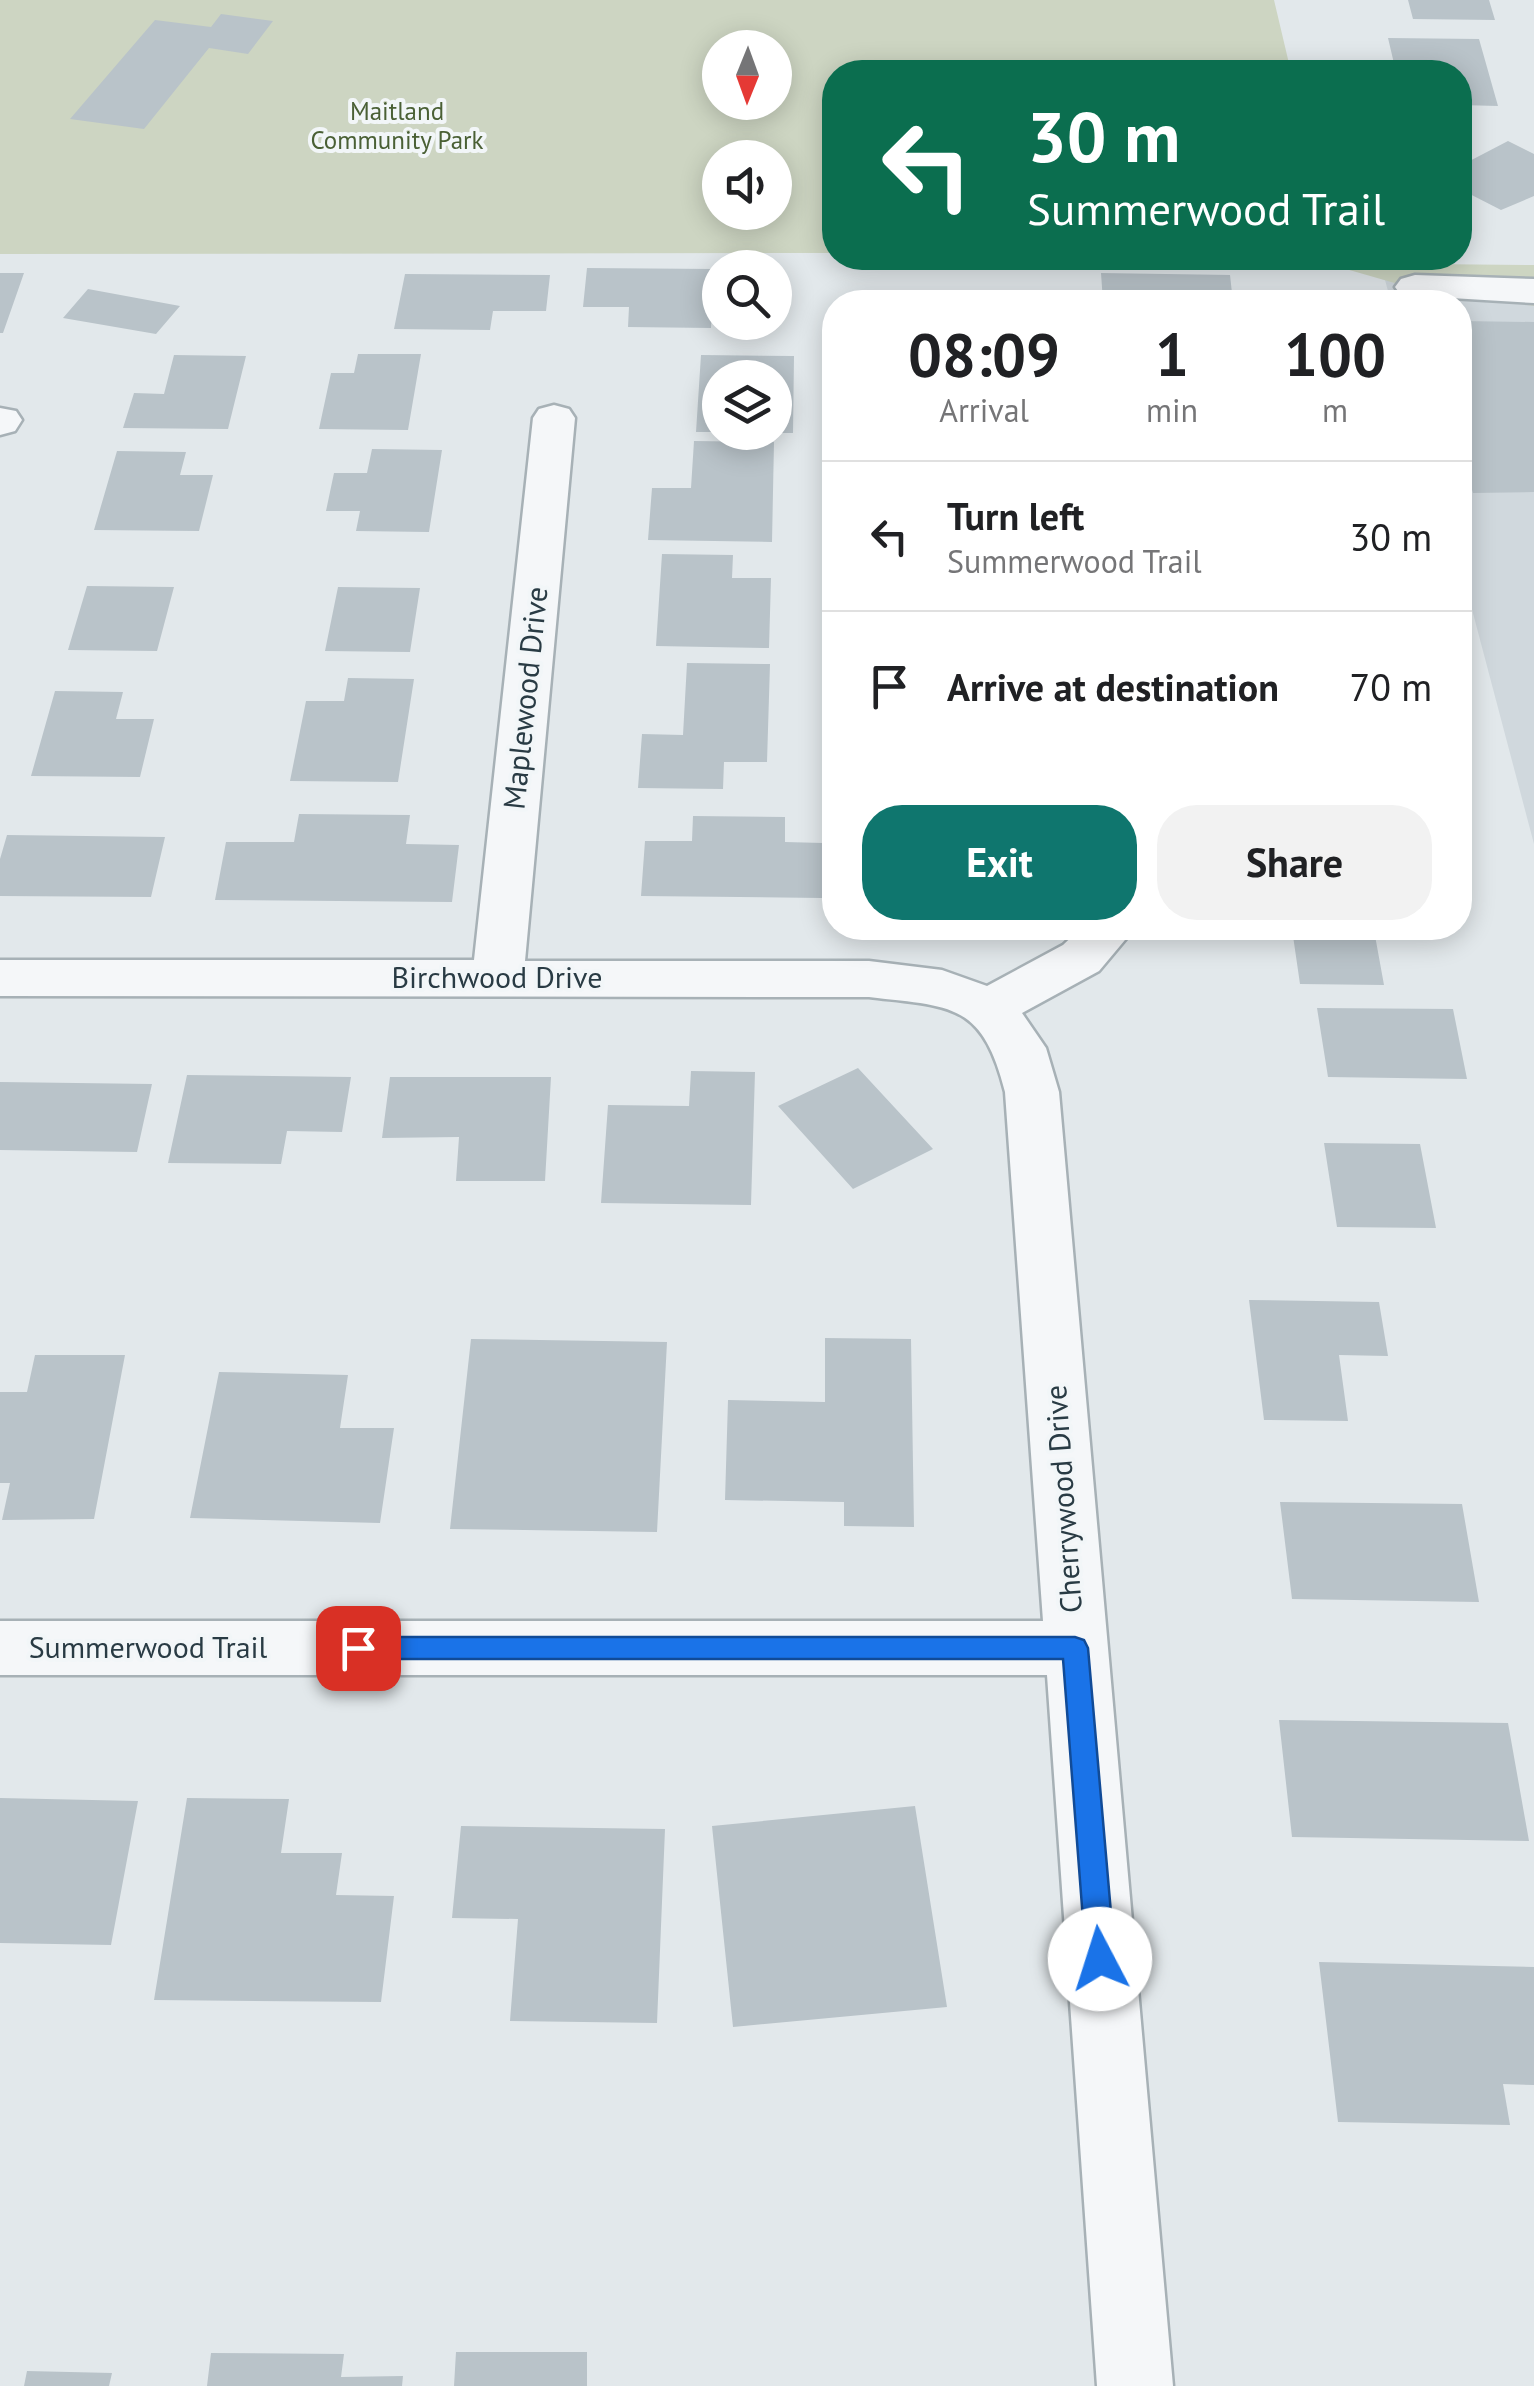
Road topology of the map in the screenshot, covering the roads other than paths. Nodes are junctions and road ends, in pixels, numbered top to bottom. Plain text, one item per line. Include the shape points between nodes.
1 (1414, 287) dead end
2 (1534, 290) edge
3 (554, 418) dead end
4 (1098, 940) edge
5 (0, 978) edge
6 (498, 978) junction
7 (990, 1007) junction
8 (0, 1648) edge
9 (1075, 1648) junction
10 (1135, 2386) edge

1 - 2 street
3 - 6 street, Maplewood Drive
4 - 7 street via 1081,958
5 - 6 street, Birchwood Drive
6 - 7 street, Birchwood Drive via 869,979 942,988
7 - 9 street, Cherrywood Drive via 1020,1048 1032,1092
8 - 9 street, Summerwood Trail
9 - 10 street, Cherrywood Drive

